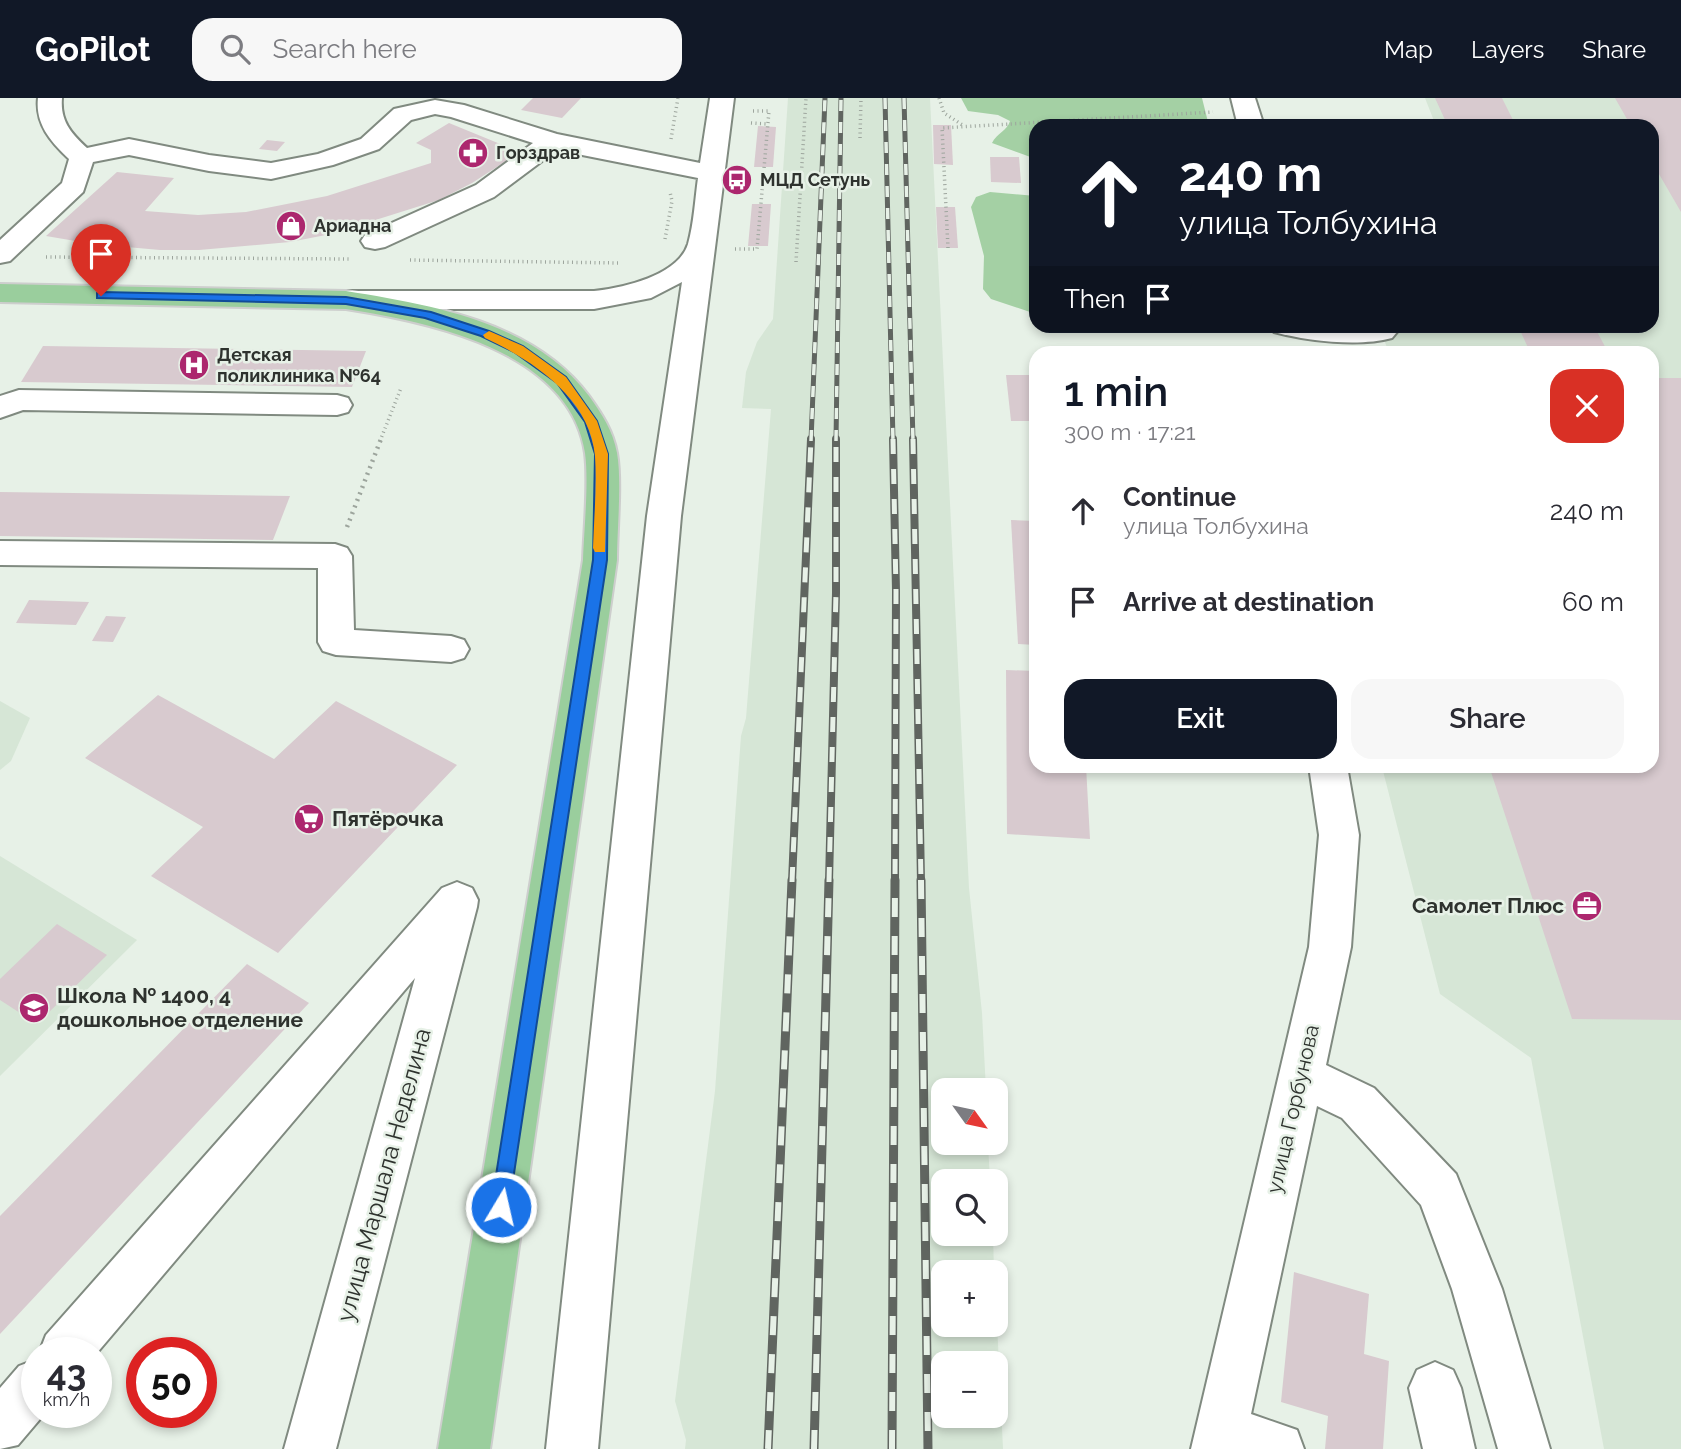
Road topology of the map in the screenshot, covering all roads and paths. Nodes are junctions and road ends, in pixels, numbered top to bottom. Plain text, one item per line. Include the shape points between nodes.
1 (50, 98) edge
2 (806, 98) edge
3 (861, 98) edge
4 (939, 98) edge
5 (1243, 98) edge
6 (461, 104) edge
7 (732, 105) edge
8 (1214, 112) dead end
9 (1089, 119) edge
10 (1249, 119) edge
11 (1029, 122) edge
12 (964, 126) junction
13 (860, 138) dead end
14 (552, 141) junction
15 (82, 157) junction
16 (711, 173) junction
17 (375, 242) dead end
18 (4, 246) edge
19 (757, 246) dead end
20 (948, 248) dead end
21 (700, 249) junction
22 (796, 262) dead end
23 (2, 294) edge
24 (346, 300) junction
25 (594, 300) junction
26 (685, 356) junction
27 (401, 388) dead end
28 (337, 405) dead end
29 (0, 408) edge
30 (0, 553) edge
31 (335, 556) junction
32 (451, 649) dead end
33 (1329, 773) edge
34 (1300, 1075) junction
35 (78, 1337) edge
36 (1436, 1388) dead end
37 (21, 1403) edge
38 (0, 1427) edge
39 (1219, 1440) edge
40 (310, 1449) edge
41 (464, 1449) edge
42 (572, 1449) edge
43 (1278, 1449) edge
44 (1449, 1449) edge
45 (1524, 1449) edge

1 - 15 street via 52,123
2 - 22 path
3 - 13 path
4 - 12 path via 944,113
5 - 10 street
6 - 14 street
6 - 15 street via 403,114 369,144 271,171 130,147
7 - 16 street
7 - 19 path via 769,111
8 - 9 path
11 - 12 path
12 - 20 path via 942,128
14 - 16 street
14 - 17 street via 485,191
15 - 18 street via 74,186
16 - 21 street
21 - 25 street via 674,277 654,288
21 - 26 street
23 - 24 main road
24 - 25 street
24 - 41 main road via 452,321 518,349 561,380 591,421 601,454 600,560
25 - 26 street via 630,304 660,315 676,328
26 - 42 street via 664,516
27 - 31 path
28 - 29 street via 19,400
30 - 31 street
31 - 32 street via 336,642
33 - 34 street, улица Горбунова via 1339,835 1330,947
34 - 39 street, улица Горбунова
34 - 45 street via 1358,1103 1439,1190 1477,1289
35 - 40 street, улица Маршала Неделина via 457,900
36 - 44 street
37 - 38 street
39 - 43 street

